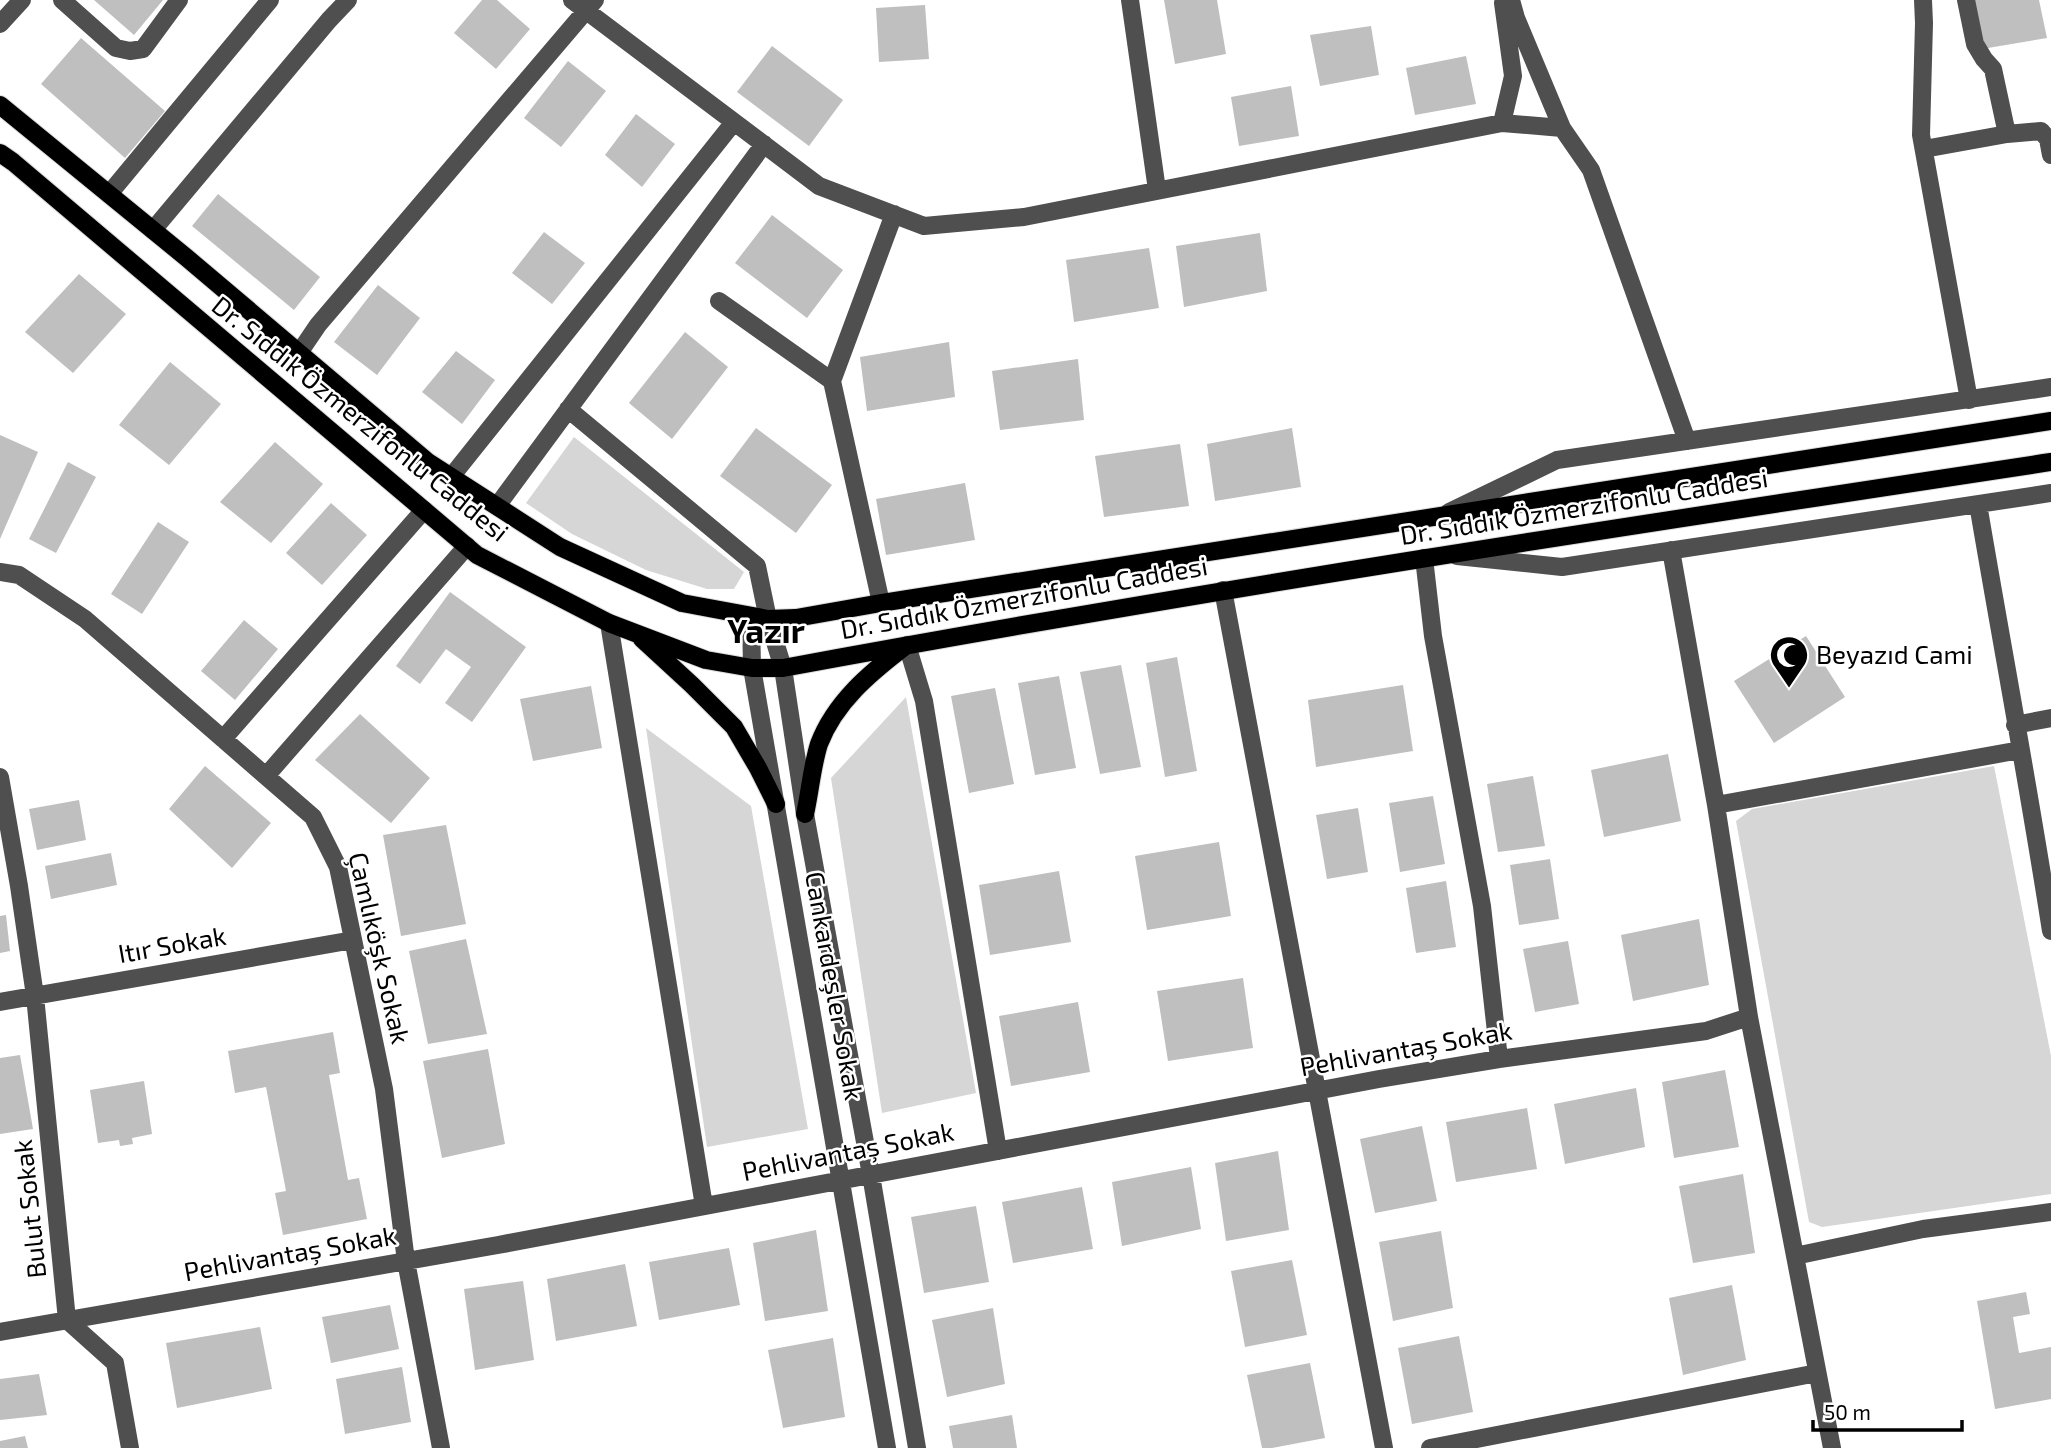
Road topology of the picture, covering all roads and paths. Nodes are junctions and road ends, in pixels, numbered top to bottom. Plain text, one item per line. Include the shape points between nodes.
1 (22, 0) edge
2 (62, 0) edge
3 (179, 0) edge
4 (270, 0) edge
5 (348, 0) edge
6 (572, 0) edge
7 (1130, 0) edge
8 (1503, 0) edge
9 (1511, 0) edge
10 (1923, 0) edge
11 (1966, 0) edge
12 (591, 6) edge
13 (0, 24) edge
14 (0, 105) edge
15 (734, 122) junction
16 (1502, 123) junction
17 (1562, 128) junction
18 (2007, 134) junction
19 (764, 144) junction
20 (1924, 149) junction
21 (0, 153) edge
22 (2051, 155) edge
23 (1157, 190) junction
24 (109, 194) junction
25 (894, 214) junction
26 (153, 230) junction
27 (719, 301) dead end
28 (299, 353) junction
29 (832, 381) junction
30 (2051, 387) edge
31 (1969, 400) junction
32 (568, 409) junction
33 (2051, 421) edge
34 (1687, 441) junction
35 (2051, 462) edge
36 (451, 477) junction
37 (2051, 493) edge
38 (1978, 504) junction
39 (496, 506) junction
40 (424, 510) junction
41 (1438, 517) junction
42 (467, 546) junction
43 (1671, 550) junction
44 (1447, 555) junction
45 (1424, 558) junction
46 (0, 572) edge
47 (1223, 590) junction
48 (881, 603) junction
49 (759, 617) junction
50 (609, 623) junction
51 (635, 632) junction
52 (907, 645) junction
53 (752, 668) junction
54 (783, 668) junction
55 (2051, 718) edge
56 (2015, 724) junction
57 (223, 739) junction
58 (2020, 750) junction
59 (266, 776) junction
60 (0, 777) edge
61 (776, 804) junction
62 (1716, 805) junction
63 (805, 814) junction
64 (2045, 846) edge
65 (2051, 931) edge
66 (353, 940) junction
67 (34, 996) junction
68 (0, 1002) edge
69 (1749, 1017) junction
70 (1499, 1059) junction
71 (1317, 1091) junction
72 (998, 1151) junction
73 (871, 1175) junction
74 (841, 1181) junction
75 (704, 1206) junction
76 (2051, 1212) edge
77 (1795, 1256) junction
78 (406, 1261) junction
79 (68, 1320) junction
80 (0, 1332) edge
81 (1817, 1373) junction
82 (130, 1448) edge
83 (441, 1448) edge
84 (887, 1448) edge
85 (917, 1448) edge
86 (1384, 1448) edge
87 (1430, 1448) edge
88 (1832, 1448) edge

1 - 13 street
2 - 3 street via 116,48 130,51 143,49
4 - 24 street
5 - 26 street
6 - 12 street
7 - 23 street
8 - 16 street via 1513,76
9 - 17 street
10 - 20 street
11 - 18 street via 1975,44 1993,69
12 - 15 street
12 - 28 street
14 - 24 main road, Dr. Sıddık Özmerzifonlu Caddesi
15 - 19 street
15 - 36 street
16 - 17 street
16 - 23 street
17 - 34 street via 1591,170
18 - 20 street
18 - 22 street via 2041,131
19 - 25 street via 819,186
19 - 32 street
20 - 31 street
21 - 40 main road, Dr. Sıddık Özmerzifonlu Caddesi
23 - 25 street via 1024,217 924,226
24 - 26 main road, Dr. Sıddık Özmerzifonlu Caddesi
25 - 29 street
26 - 28 main road, Dr. Sıddık Özmerzifonlu Caddesi
27 - 29 street
28 - 36 main road, Dr. Sıddık Özmerzifonlu Caddesi via 428,463
29 - 48 street
30 - 31 street
31 - 34 street
32 - 39 street
32 - 49 street via 757,566
33 - 41 main road, Dr. Sıddık Özmerzifonlu Caddesi
34 - 41 street via 1558,460
35 - 44 main road, Dr. Sıddık Özmerzifonlu Caddesi
36 - 39 main road, Dr. Sıddık Özmerzifonlu Caddesi
37 - 38 street
38 - 43 street
38 - 56 street
39 - 49 main road, Dr. Sıddık Özmerzifonlu Caddesi via 560,547 682,603
40 - 42 main road, Dr. Sıddık Özmerzifonlu Caddesi
40 - 57 street
41 - 48 main road, Dr. Sıddık Özmerzifonlu Caddesi
42 - 50 main road, Dr. Sıddık Özmerzifonlu Caddesi
42 - 59 street
43 - 44 street via 1562,567
43 - 62 street
44 - 45 main road, Dr. Sıddık Özmerzifonlu Caddesi
45 - 47 main road, Dr. Sıddık Özmerzifonlu Caddesi
45 - 70 street via 1433,636 1482,906
46 - 57 street, Çamlıköşk Sokak via 19,575 85,619
47 - 52 main road, Dr. Sıddık Özmerzifonlu Caddesi
47 - 71 street
48 - 49 main road, Dr. Sıddık Özmerzifonlu Caddesi via 796,618
49 - 53 street, Cankardeşler Sokak
49 - 54 street, Cankardeşler Sokak
50 - 51 main road, Dr. Sıddık Özmerzifonlu Caddesi
50 - 75 street
51 - 53 main road, Dr. Sıddık Özmerzifonlu Caddesi via 706,660
51 - 61 main road via 734,727
52 - 54 main road, Dr. Sıddık Özmerzifonlu Caddesi
52 - 63 main road via 838,707 819,745
52 - 72 street via 924,701
53 - 54 main road, Dr. Sıddık Özmerzifonlu Caddesi
53 - 61 street, Cankardeşler Sokak
54 - 63 street, Cankardeşler Sokak
55 - 56 street
56 - 58 street
57 - 59 street, Çamlıköşk Sokak
58 - 62 street
58 - 64 street
59 - 66 street, Çamlıköşk Sokak via 313,817 338,867
60 - 67 street, Bulut Sokak
61 - 74 street, Cankardeşler Sokak
62 - 69 street
63 - 73 street, Cankardeşler Sokak
64 - 65 street
66 - 67 street, Itır Sokak
66 - 78 street, Çamlıköşk Sokak via 384,1089
67 - 68 street, Itır Sokak
67 - 79 street, Bulut Sokak
69 - 70 street, Pehlivantaş Sokak via 1706,1031
69 - 77 street
70 - 71 street, Pehlivantaş Sokak
71 - 72 street, Pehlivantaş Sokak
71 - 86 street
72 - 73 street, Pehlivantaş Sokak
73 - 74 street, Pehlivantaş Sokak
73 - 85 street, Cankardeşler Sokak
74 - 75 street, Pehlivantaş Sokak
74 - 84 street, Cankardeşler Sokak
75 - 78 street, Pehlivantaş Sokak
76 - 77 street via 1923,1229
77 - 81 street
78 - 79 street, Pehlivantaş Sokak
78 - 83 street, Çamlıköşk Sokak
79 - 80 street, Pehlivantaş Sokak
79 - 82 street via 115,1363
81 - 87 street
81 - 88 street

